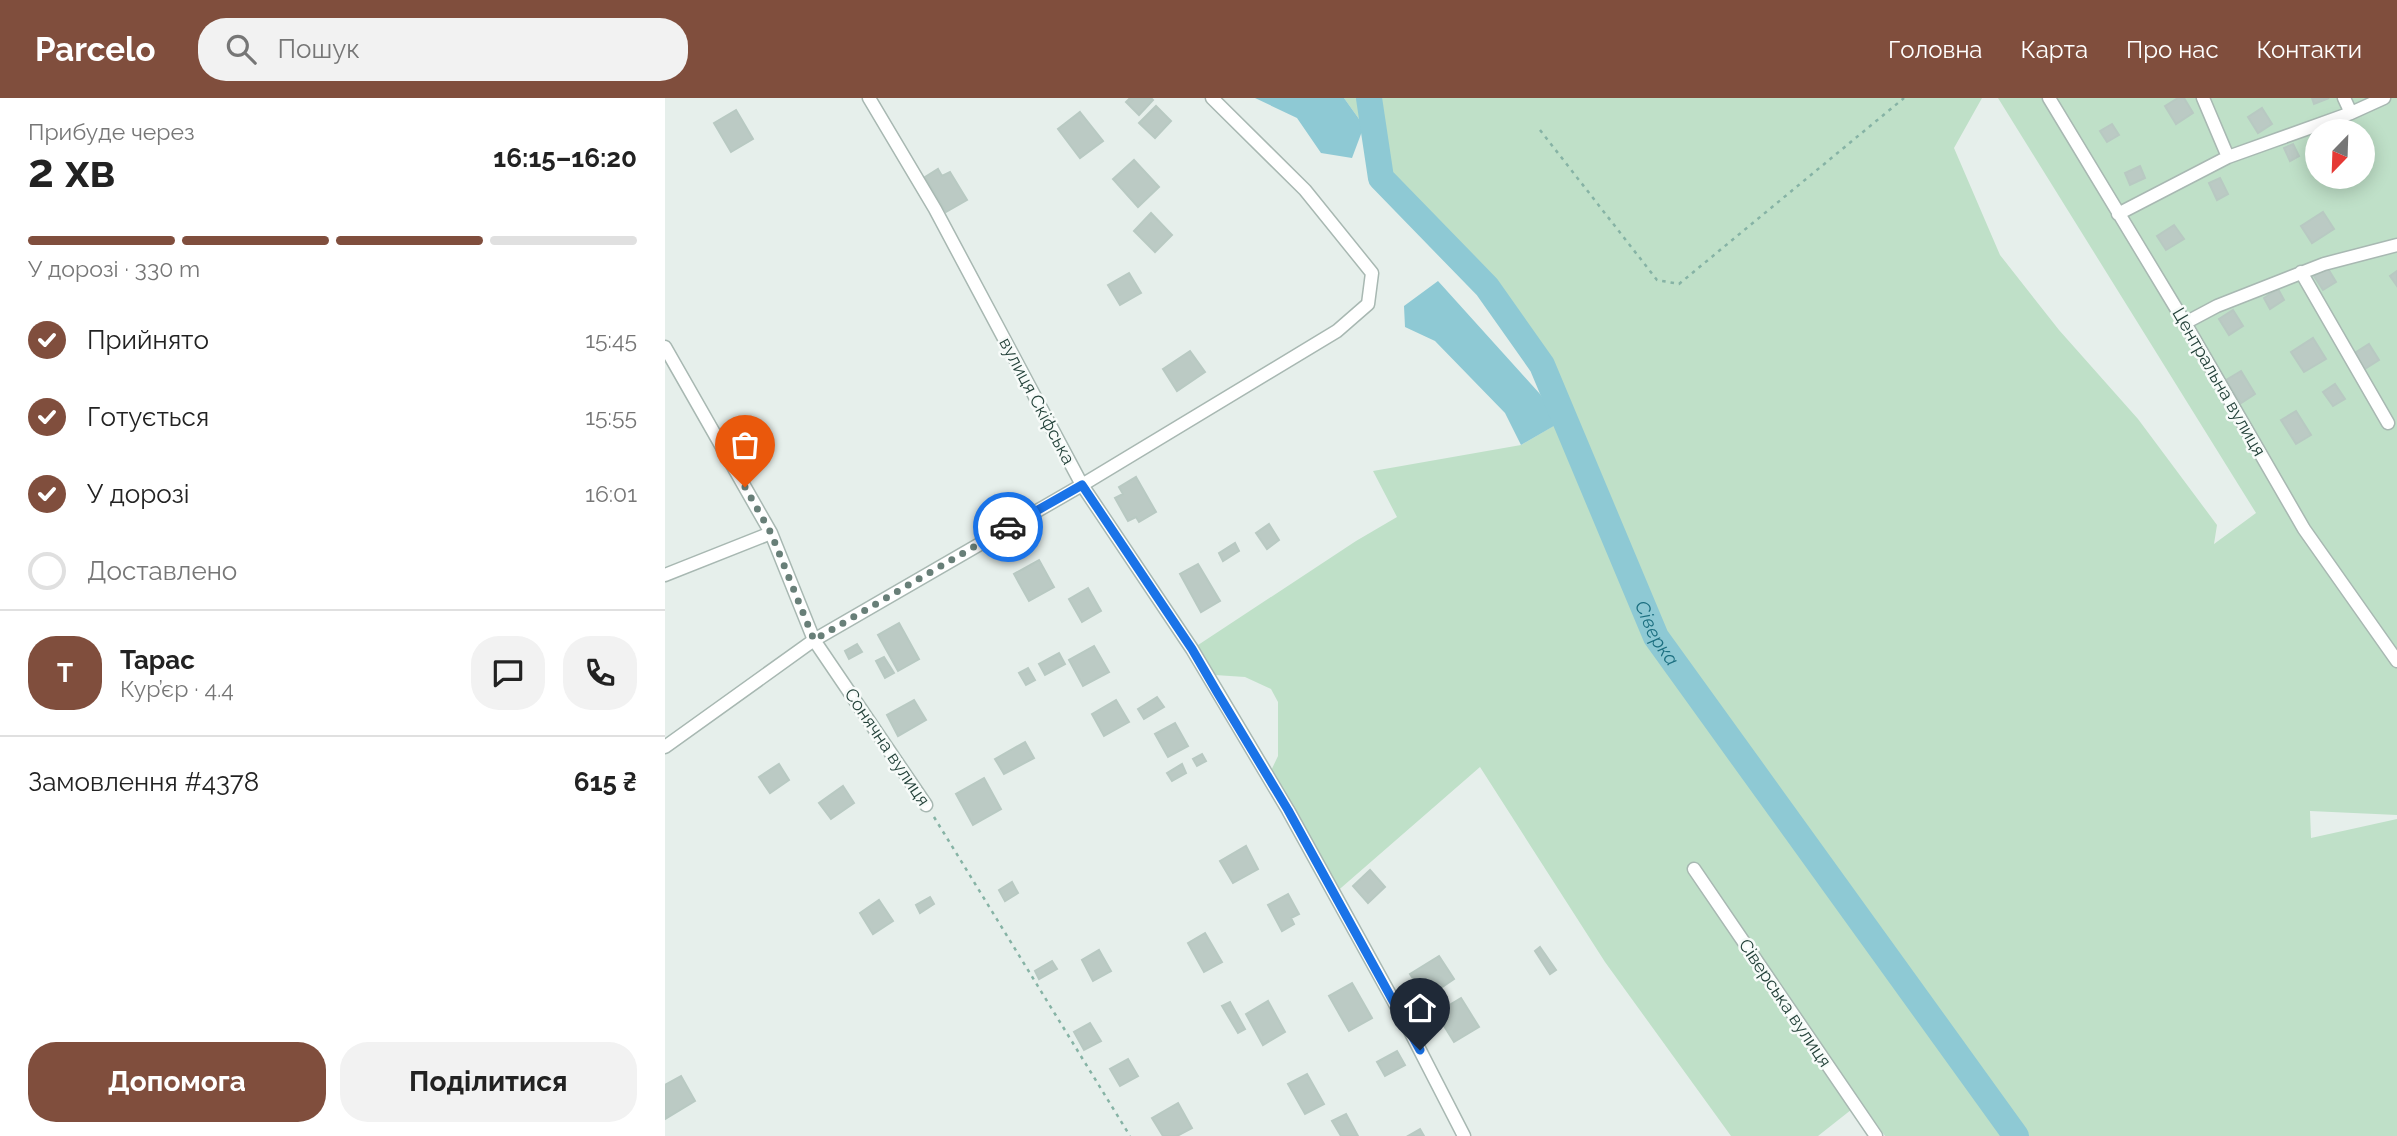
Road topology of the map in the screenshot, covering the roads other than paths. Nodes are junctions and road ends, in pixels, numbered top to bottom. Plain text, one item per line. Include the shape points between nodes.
1 (869, 98) edge
2 (1212, 98) edge
3 (2049, 98) edge
4 (2203, 98) edge
5 (2344, 98) edge
6 (2384, 98) edge
7 (2351, 113) junction
8 (2228, 157) junction
9 (2118, 214) junction
10 (2397, 245) edge
11 (2301, 272) junction
12 (2185, 323) junction
13 (665, 347) edge
14 (2388, 423) dead end
15 (1082, 485) junction
16 (771, 533) junction
17 (665, 575) edge
18 (814, 640) junction
19 (2397, 662) edge
20 (665, 747) edge
21 (926, 805) road end
22 (1694, 869) dead end
23 (1464, 1136) edge
24 (1876, 1136) edge

1 - 15 street, вулиця Скіфська via 935,209
2 - 15 street via 1305,190 1372,273 1367,304 1337,331
3 - 9 street, Центральна вулиця
4 - 8 street
5 - 7 street
6 - 7 street
7 - 8 street
8 - 9 street
9 - 12 street, Центральна вулиця
10 - 11 street
11 - 12 street
11 - 14 street
12 - 19 street, Центральна вулиця via 2304,529
13 - 16 street, Сонячна вулиця
15 - 18 street
15 - 23 street, вулиця Скіфська via 1192,649 1288,810
16 - 17 street
16 - 18 street, Сонячна вулиця
18 - 20 street
18 - 21 street, Сонячна вулиця
22 - 24 street, Сіверська вулиця

